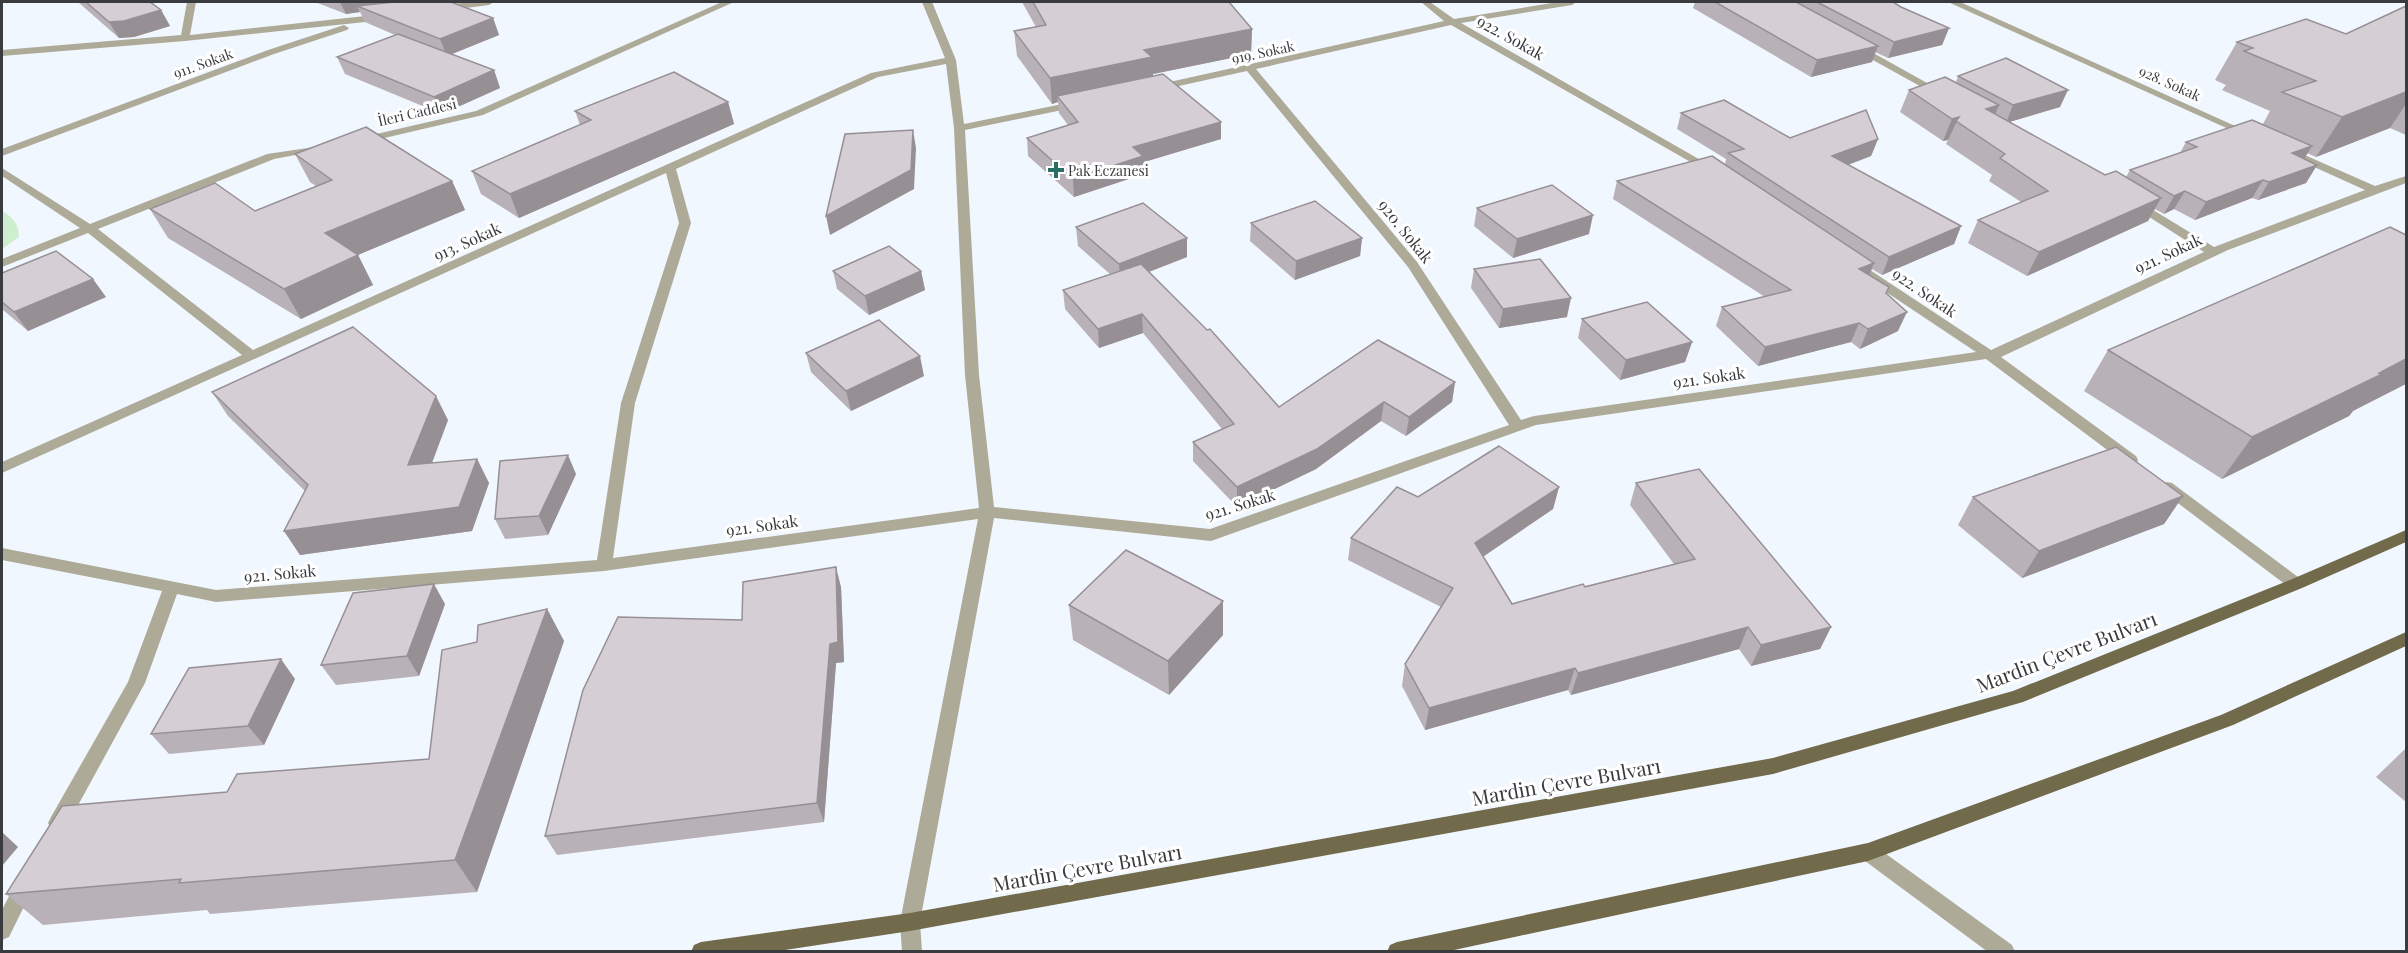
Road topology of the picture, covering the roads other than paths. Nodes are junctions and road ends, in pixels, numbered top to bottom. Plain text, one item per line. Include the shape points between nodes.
1 (191, 2) edge
2 (489, 2) edge
3 (729, 2) edge
4 (927, 2) edge
5 (1425, 2) edge
6 (1572, 2) edge
7 (1953, 2) edge
8 (430, 10) edge
9 (394, 13) edge
10 (372, 19) junction
11 (1452, 22) junction
12 (185, 38) junction
13 (1842, 40) edge
14 (2, 53) edge
15 (951, 60) junction
16 (1250, 68) junction
17 (1145, 90) edge
18 (1953, 100) edge
19 (1087, 102) edge
20 (959, 128) junction
21 (2260, 139) edge
22 (2281, 149) edge
23 (2, 153) edge
24 (670, 168) junction
25 (2, 171) edge
26 (1720, 176) edge
27 (2406, 179) edge
28 (2376, 190) junction
29 (2130, 201) edge
30 (89, 228) junction
31 (2213, 252) junction
32 (1840, 256) edge
33 (2, 263) edge
34 (1989, 355) junction
35 (252, 356) junction
36 (1518, 427) junction
37 (2138, 465) edge
38 (2, 468) edge
39 (2156, 479) edge
40 (987, 512) junction
41 (2406, 536) edge
42 (2, 554) edge
43 (604, 565) junction
44 (2296, 584) junction
45 (171, 589) junction
46 (2406, 639) edge
47 (50, 838) edge
48 (1868, 852) junction
49 (33, 869) edge
50 (910, 922) junction
51 (2, 930) edge
52 (700, 951) edge
53 (912, 951) edge
54 (1396, 951) edge
55 (2005, 951) edge

1 - 12 street
2 - 8 street
3 - 30 street, İleri Caddesi via 479,113 271,156
4 - 15 street
5 - 11 street, 922. Sokak
6 - 11 street, 919. Sokak
7 - 21 street, 928. Sokak
9 - 10 street, 911. Sokak
10 - 12 street
10 - 23 street, 911. Sokak via 271,52
11 - 16 street, 919. Sokak
11 - 26 street, 922. Sokak
12 - 14 street
13 - 18 street
15 - 20 street
15 - 24 street, 913. Sokak via 876,75
16 - 17 street, 919. Sokak
16 - 36 street, 920. Sokak via 1413,265
19 - 20 street
20 - 40 street via 972,375
22 - 28 street
24 - 35 street, 913. Sokak
24 - 43 street via 685,224 628,403
25 - 30 street
27 - 28 street, 921. Sokak
28 - 31 street, 921. Sokak
29 - 31 street
30 - 33 street, İleri Caddesi
30 - 35 street
31 - 34 street, 921. Sokak
32 - 34 street, 922. Sokak
34 - 36 street, 921. Sokak via 1534,421
34 - 37 street, 922. Sokak
35 - 38 street, 913. Sokak
36 - 40 street, 921. Sokak via 1211,535
39 - 44 street
40 - 43 street, 921. Sokak
40 - 50 street
41 - 44 main road, Mardin Çevre Bulvarı
42 - 45 street, 921. Sokak
43 - 45 street, 921. Sokak via 216,596
44 - 50 main road, Mardin Çevre Bulvarı via 2017,697 1773,766
45 - 47 street via 136,683
46 - 48 main road via 2228,720
48 - 54 main road
48 - 55 street
49 - 51 street
50 - 52 main road, Mardin Çevre Bulvarı
50 - 53 street

